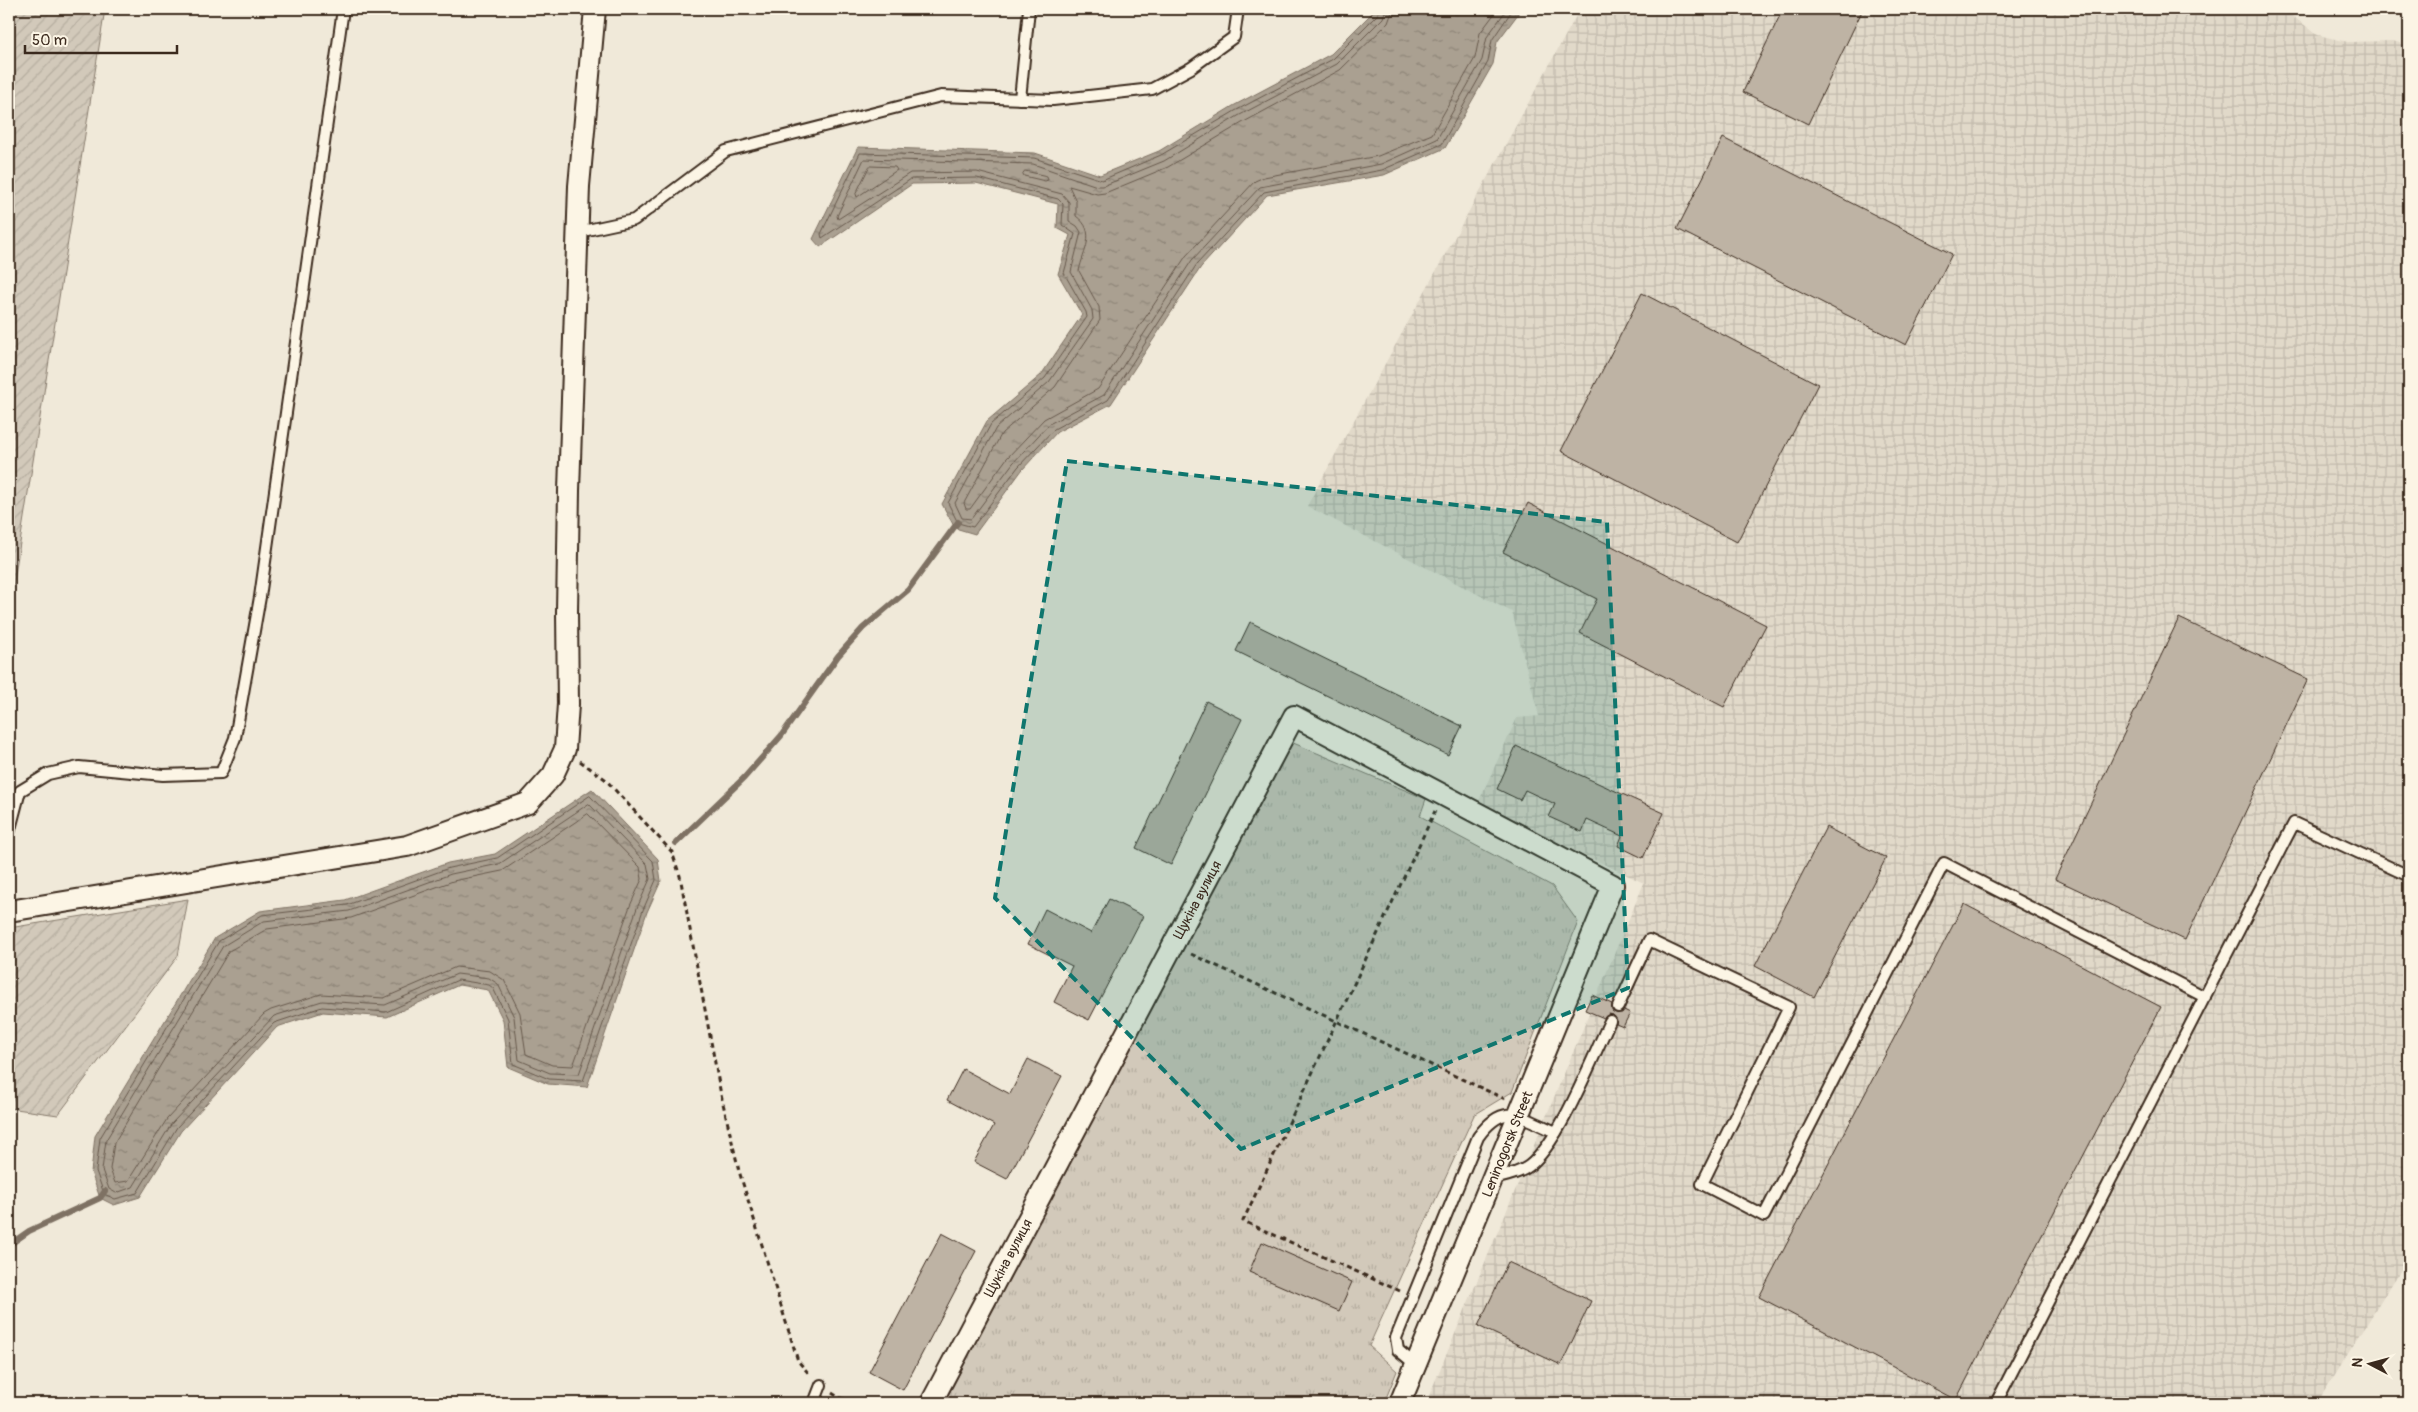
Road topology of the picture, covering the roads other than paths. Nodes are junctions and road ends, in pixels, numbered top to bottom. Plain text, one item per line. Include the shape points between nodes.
1 (343, 9) edge
2 (595, 9) edge
3 (1029, 9) edge
4 (1238, 9) edge
5 (1020, 99) junction
6 (578, 232) junction
7 (9, 833) edge
8 (2409, 876) edge
9 (1613, 885) joint
10 (9, 911) edge
11 (2205, 997) junction
12 (1618, 1007) dead end
13 (1610, 1021) dead end
14 (1521, 1112) junction
15 (1556, 1132) junction
16 (1493, 1179) junction
17 (1416, 1366) junction
18 (821, 1385) road end
19 (814, 1403) edge
20 (931, 1403) edge
21 (1400, 1403) edge
22 (1996, 1403) edge

1 - 7 lane via 260,597 235,738 221,773 163,775 78,767 48,774 20,791
2 - 6 street via 582,136
3 - 5 lane
4 - 5 lane via 1234,37 1191,68 1152,89 1053,100
5 - 6 lane via 941,96 726,151 634,220
6 - 10 street via 569,491 568,704 565,750 553,775 528,803 408,846
8 - 11 lane via 2294,824
9 - 14 street, Leninogorsk Street
9 - 20 street, Щукіна вулиця via 1294,716
11 - 12 lane via 1944,863 1764,1216 1702,1184 1789,1007 1649,940
11 - 22 lane
13 - 15 lane
14 - 15 lane
14 - 16 street, Leninogorsk Street
14 - 17 lane via 1504,1114 1489,1122 1478,1137 1396,1338 1398,1350
15 - 16 lane via 1528,1167
16 - 17 street, Leninogorsk Street
17 - 21 street, Leninogorsk Street
18 - 19 lane

